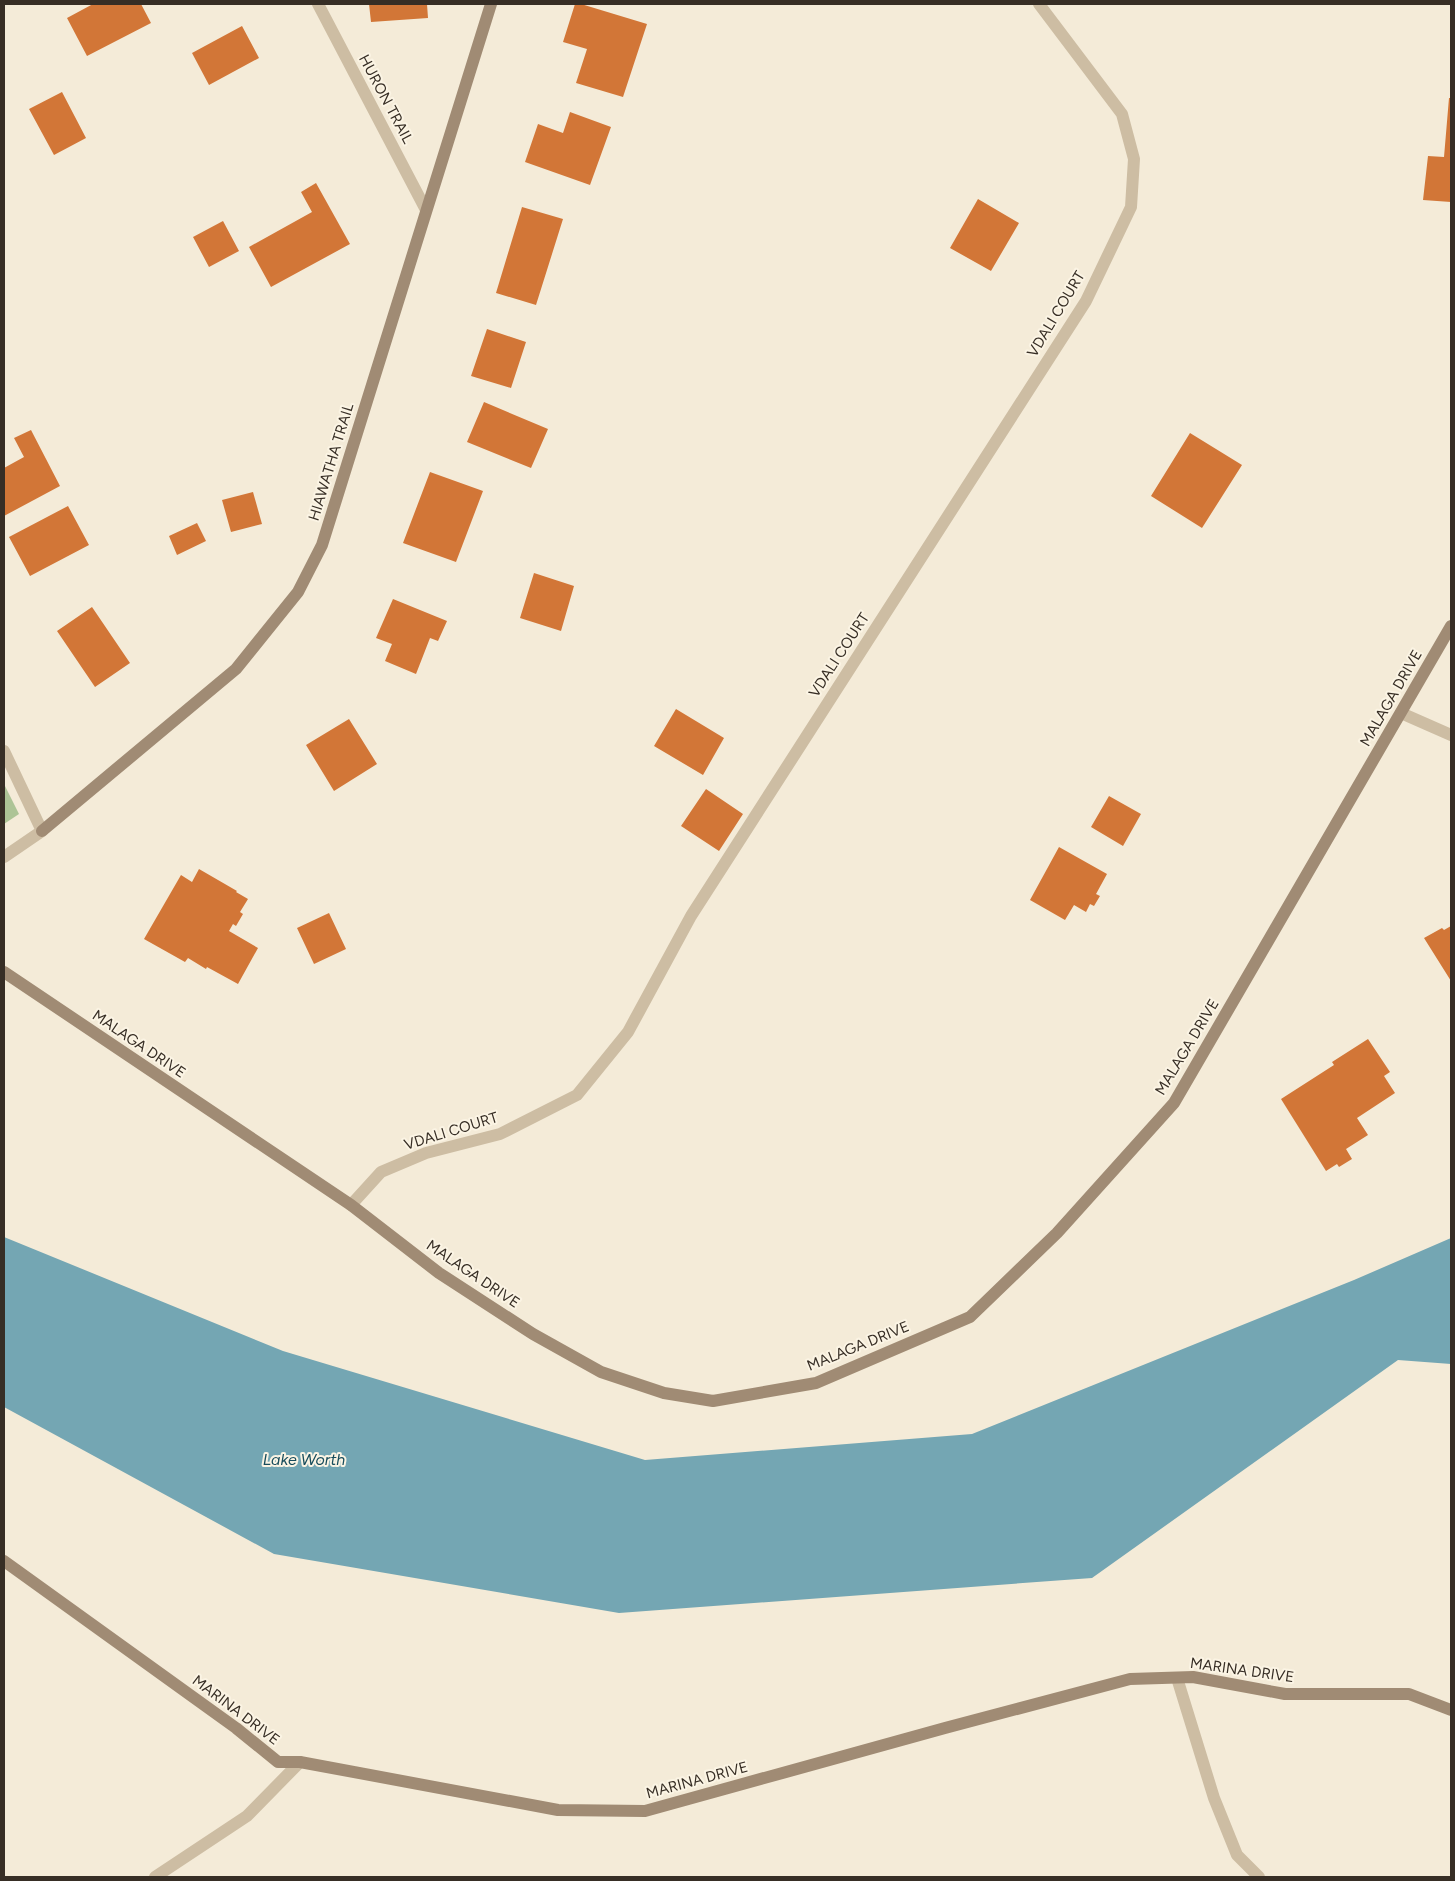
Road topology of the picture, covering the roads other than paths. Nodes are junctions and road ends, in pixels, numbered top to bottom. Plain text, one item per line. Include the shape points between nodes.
1 (318, 4) edge
2 (491, 4) edge
3 (1039, 4) edge
4 (426, 210) junction
5 (1451, 626) edge
6 (1401, 713) junction
7 (1451, 735) edge
8 (4, 751) edge
9 (42, 831) junction
10 (4, 857) edge
11 (4, 972) edge
12 (351, 1205) junction
13 (4, 1561) edge
14 (1177, 1678) junction
15 (1451, 1710) edge
16 (300, 1762) junction
17 (155, 1877) edge
18 (1259, 1877) edge

1 - 4 street, HURON TRAIL
2 - 4 street, HIAWATHA TRAIL
3 - 12 street, VDALI COURT via 1122,114 1134,159 1131,207 1086,301 691,916 628,1032 577,1095 500,1134 426,1153 381,1172
4 - 9 street, HIAWATHA TRAIL via 322,545 298,592 236,669
5 - 6 street, MALAGA DRIVE
6 - 7 street
6 - 12 street, MALAGA DRIVE via 1174,1103 1057,1233 970,1317 816,1382 713,1401 664,1393 601,1372 533,1334 439,1273
8 - 9 street
9 - 10 street
11 - 12 street, MALAGA DRIVE
13 - 16 street, MARINA DRIVE via 278,1762
14 - 15 street, MARINA DRIVE via 1193,1677 1285,1694 1409,1694
14 - 16 street, MARINA DRIVE via 1130,1679 645,1812 558,1810
14 - 18 street via 1214,1798 1237,1855
16 - 17 street via 247,1816

